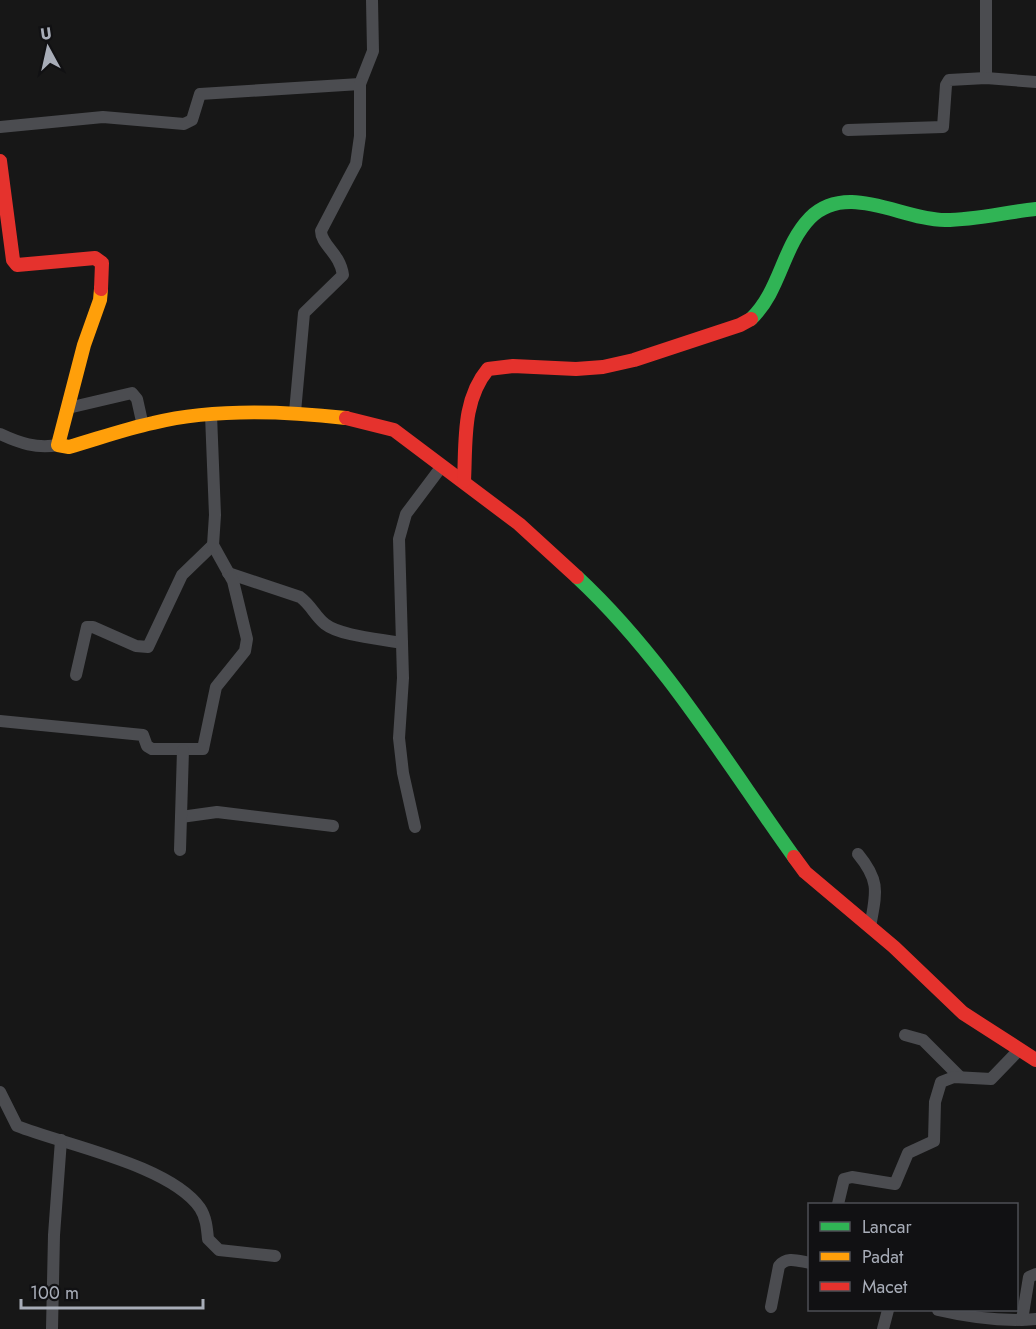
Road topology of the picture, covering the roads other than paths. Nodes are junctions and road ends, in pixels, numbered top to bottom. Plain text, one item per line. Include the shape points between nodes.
1 (372, 0) edge
2 (986, 0) edge
3 (986, 78) junction
4 (1036, 82) edge
5 (360, 84) junction
6 (0, 127) edge
7 (848, 130) dead end
8 (0, 161) edge
9 (1036, 208) edge
10 (3, 215) edge
11 (68, 408) junction
12 (295, 412) junction
13 (211, 415) junction
14 (143, 426) junction
15 (0, 434) edge
16 (58, 445) junction
17 (442, 466) junction
18 (464, 481) junction
19 (213, 545) junction
20 (228, 573) junction
21 (402, 643) junction
22 (76, 675) dead end
23 (0, 721) edge
24 (183, 750) junction
25 (181, 817) junction
26 (333, 826) dead end
27 (415, 827) dead end
28 (180, 850) dead end
29 (858, 854) dead end
30 (870, 927) junction
31 (905, 1035) dead end
32 (1018, 1051) junction
33 (1036, 1060) edge
34 (960, 1077) junction
35 (0, 1092) edge
36 (61, 1140) junction
37 (838, 1203) edge
38 (275, 1256) dead end
39 (808, 1263) edge
40 (1036, 1274) edge
41 (771, 1307) dead end
42 (888, 1311) edge
43 (944, 1311) edge
44 (1036, 1319) edge
45 (1022, 1320) junction
46 (52, 1329) edge
47 (883, 1329) edge

1 - 5 street via 373,51
2 - 3 street
3 - 4 street
3 - 7 street via 949,80 943,127
5 - 6 street via 200,94 192,120 183,124 103,117
5 - 12 street via 356,164 321,231 322,239 341,262 343,275 304,313
8 - 10 street
9 - 18 street via 933,219 861,203 831,203 808,218 791,241 779,282 767,303 747,322 604,368 488,369 478,381 471,401
10 - 11 street via 16,265 94,258 102,263 100,300
11 - 14 street via 132,393
11 - 16 street
12 - 13 street
12 - 17 street via 378,424 411,441
13 - 14 street
13 - 19 street
14 - 16 street via 93,442
15 - 16 street via 40,447
17 - 18 street
17 - 21 street via 400,527
18 - 30 street via 519,524 610,608 677,693 805,872
19 - 20 street
19 - 22 street via 182,575 148,647 87,627
20 - 21 street via 300,597 333,629
20 - 24 street via 240,605 247,645 216,687 203,749
21 - 27 street via 399,738
23 - 24 street via 143,735 149,748
24 - 25 street
25 - 26 street via 217,812
25 - 28 street
29 - 30 street via 876,880
30 - 32 street via 963,1013
31 - 34 street via 923,1040
32 - 33 street
32 - 34 street via 991,1079
34 - 37 street via 941,1082 936,1096 934,1141 908,1153 895,1184 844,1179
35 - 36 street via 17,1126
36 - 38 street via 137,1167 187,1195 201,1209 208,1239 219,1250
36 - 46 street
39 - 41 street via 783,1261
40 - 45 street via 1029,1277
42 - 47 street
43 - 45 street via 980,1319
44 - 45 street

